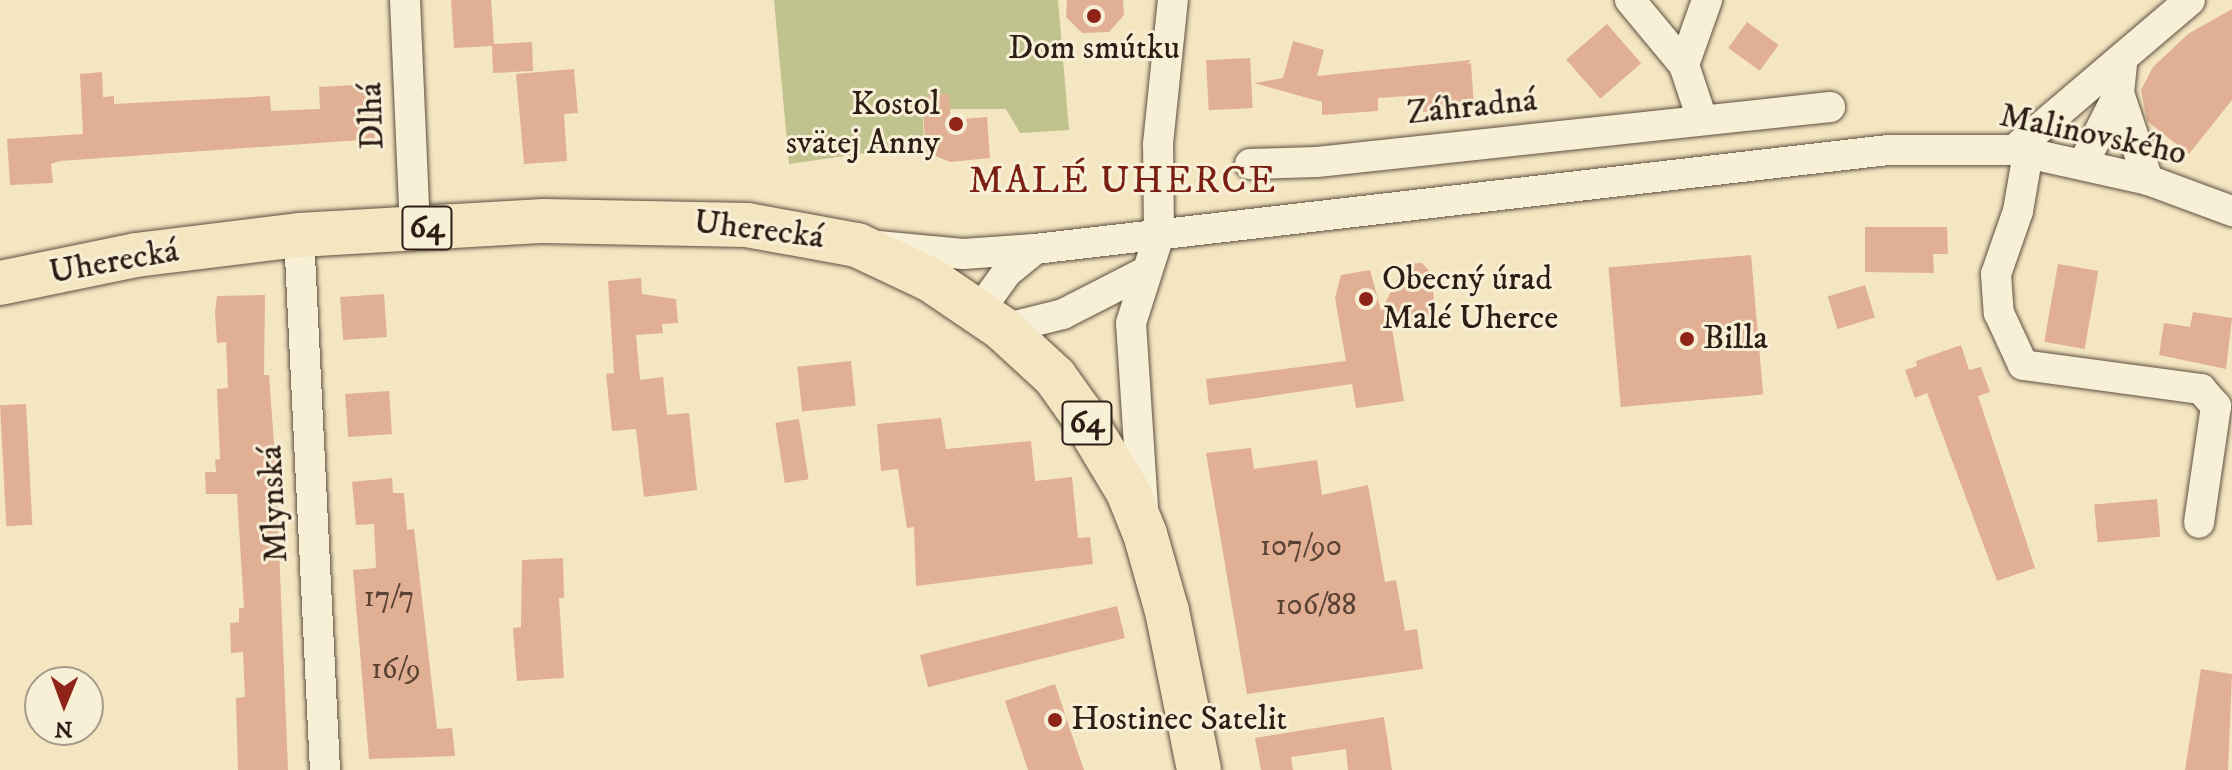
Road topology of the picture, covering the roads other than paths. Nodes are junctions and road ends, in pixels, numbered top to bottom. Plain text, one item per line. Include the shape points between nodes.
1 (405, 0) edge
2 (1173, 0) edge
3 (1630, 0) edge
4 (1707, 0) edge
5 (2190, 0) edge
6 (2122, 63) junction
7 (1684, 65) junction
8 (2119, 93) junction
9 (2082, 94) junction
10 (1830, 107) dead end
11 (1702, 119) junction
12 (2021, 152) junction
13 (1250, 164) dead end
14 (2083, 164) junction
15 (2148, 180) junction
16 (2232, 211) edge
17 (415, 229) junction
18 (299, 235) junction
19 (1159, 235) junction
20 (857, 245) junction
21 (1035, 249) junction
22 (1143, 273) junction
23 (0, 283) edge
24 (991, 320) junction
25 (2199, 523) dead end
26 (1145, 534) junction
27 (325, 770) edge
28 (1199, 770) edge

1 - 17 street, Dlhá
2 - 19 street via 1158,144
3 - 7 street
4 - 7 street
5 - 6 street
6 - 8 street
6 - 9 street
7 - 11 street
8 - 14 street
8 - 15 street
9 - 12 street
9 - 14 street via 2078,140
10 - 11 street, Záhradná
11 - 13 street, Záhradná via 1317,162
12 - 14 street, Malinovského
12 - 19 street, Malinovského via 1888,150
12 - 25 street via 2018,211 1996,274 1999,313 2023,365 2201,389 2216,406
14 - 15 street, Malinovského
15 - 16 street, Malinovského
17 - 18 main road, Uherecká / 64
17 - 20 main road, Uherecká / 64 via 677,220 798,230
18 - 23 main road, Uherecká / 64 via 136,255
18 - 27 street, Mlynská
19 - 21 street, Malinovského
19 - 22 street
20 - 21 street, Malinovského via 963,254
20 - 24 main road, Uherecká / 64 via 931,280
21 - 24 street via 1007,272
22 - 24 street via 1063,314
22 - 26 street via 1131,323 1131,354
24 - 26 main road, Uherecká / 64 via 1055,377 1128,492
26 - 28 main road, Uherecká / 64 via 1173,634

